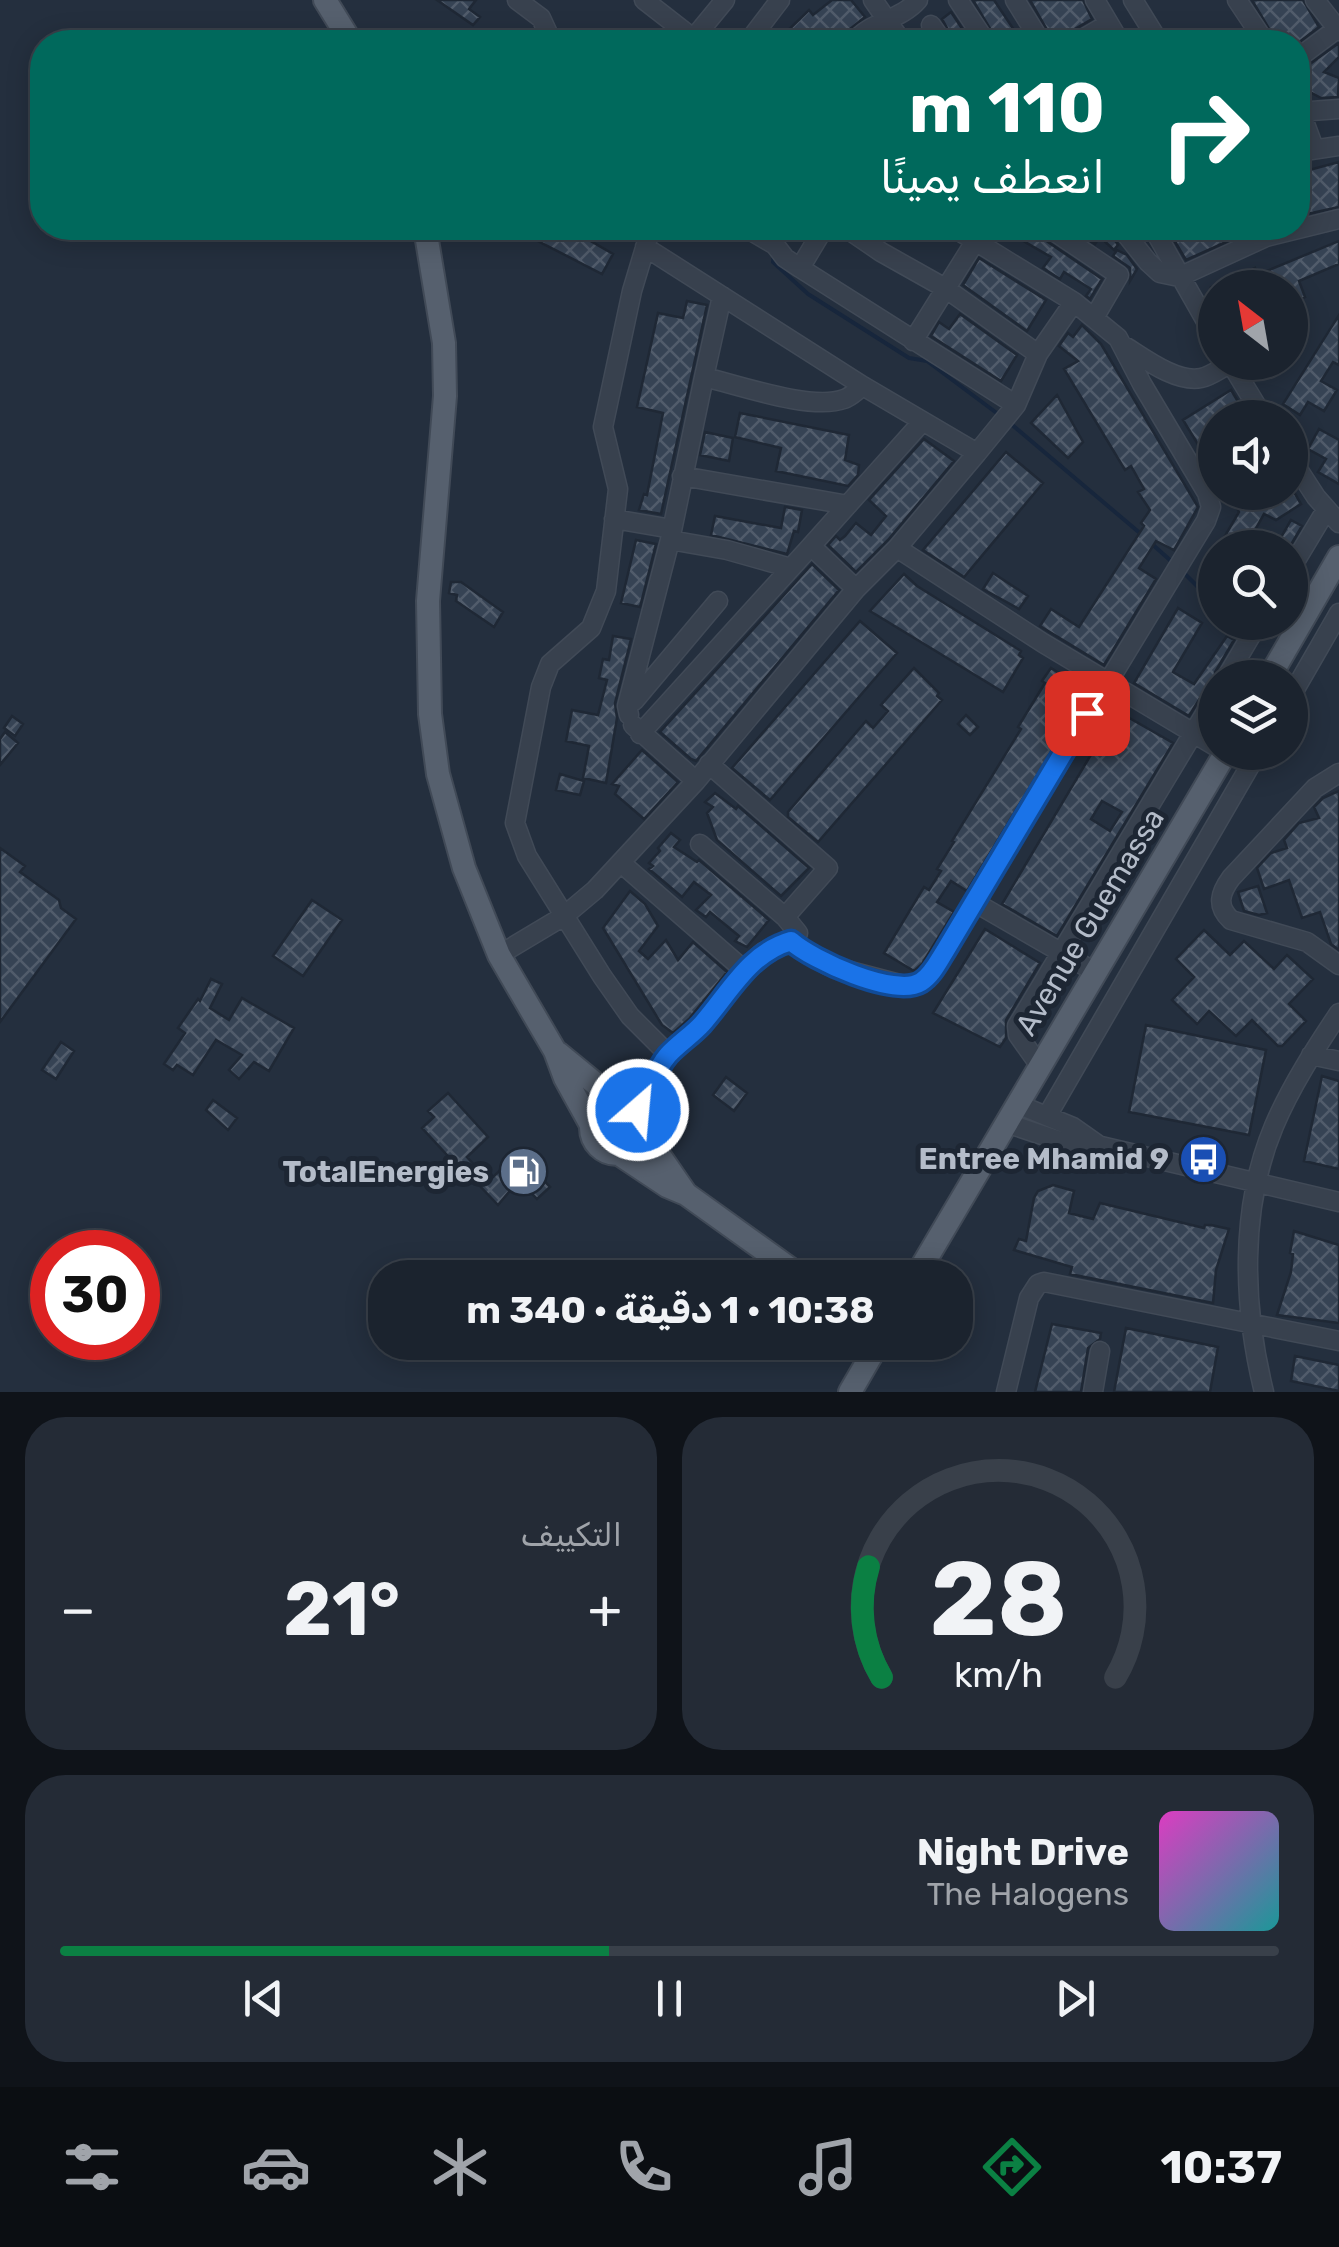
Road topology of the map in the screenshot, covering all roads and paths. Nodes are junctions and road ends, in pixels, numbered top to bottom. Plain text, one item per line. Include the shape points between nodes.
1 (325, 0) edge
2 (517, 0) edge
3 (644, 0) edge
4 (725, 0) edge
5 (780, 0) edge
6 (873, 0) edge
7 (918, 0) edge
8 (958, 0) edge
9 (1015, 0) edge
10 (1095, 0) edge
11 (1237, 0) edge
12 (1137, 7) edge
13 (1331, 15) edge
14 (888, 22) junction
15 (931, 25) dead end
16 (344, 30) edge
17 (546, 30) edge
18 (682, 30) edge
19 (704, 30) edge
20 (757, 30) edge
21 (869, 30) edge
22 (894, 30) edge
23 (935, 30) edge
24 (978, 30) edge
25 (1034, 30) edge
26 (1112, 30) edge
27 (1117, 30) edge
28 (1151, 30) edge
29 (1257, 30) edge
30 (1310, 42) edge
31 (1339, 109) edge
32 (1310, 110) edge
33 (1339, 146) edge
34 (1310, 150) edge
35 (1339, 219) edge
36 (1310, 226) edge
37 (427, 240) edge
38 (647, 240) edge
39 (766, 240) edge
40 (817, 240) edge
41 (864, 240) edge
42 (976, 240) joint
43 (1068, 240) edge
44 (1131, 240) edge
45 (1159, 240) edge
46 (1259, 240) edge
47 (645, 247) junction
48 (800, 268) junction
49 (1179, 277) junction
50 (945, 288) junction
51 (722, 296) junction
52 (1074, 302) junction
53 (1198, 309) edge
54 (1094, 318) junction
55 (913, 341) junction
56 (1125, 346) junction
57 (1038, 354) junction
58 (704, 377) junction
59 (1198, 378) edge
60 (863, 386) junction
61 (1016, 405) junction
62 (922, 422) junction
63 (977, 453) junction
64 (682, 476) junction
65 (1308, 482) edge
66 (848, 506) junction
67 (1332, 516) edge
68 (614, 519) junction
69 (671, 535) junction
70 (810, 546) junction
71 (1308, 547) edge
72 (897, 548) junction
73 (1339, 557) edge
74 (791, 568) junction
75 (856, 589) junction
76 (718, 601) dead end
77 (1309, 609) junction
78 (1337, 622) edge
79 (1279, 660) edge
80 (1308, 669) edge
81 (1106, 682) junction
82 (629, 715) junction
83 (1198, 725) edge
84 (640, 734) junction
85 (1193, 734) junction
86 (1198, 737) edge
87 (708, 764) junction
88 (1215, 770) edge
89 (1248, 770) edge
90 (1339, 772) edge
91 (696, 781) junction
92 (700, 844) dead end
93 (621, 863) junction
94 (974, 902) junction
95 (564, 916) junction
96 (784, 917) junction
97 (791, 941) junction
98 (1062, 954) junction
99 (499, 955) junction
100 (1339, 965) edge
101 (744, 970) junction
102 (1096, 972) junction
103 (1339, 1012) edge
104 (555, 1051) junction
105 (668, 1054) junction
106 (1311, 1055) junction
107 (1339, 1062) edge
108 (1040, 1066) junction
109 (1012, 1113) junction
110 (632, 1115) junction
111 (1047, 1116) junction
112 (591, 1125) junction
113 (1101, 1146) junction
114 (619, 1154) junction
115 (1258, 1184) junction
116 (686, 1194) junction
117 (1339, 1202) edge
118 (778, 1260) edge
119 (926, 1260) edge
120 (1249, 1324) junction
121 (1339, 1341) edge
122 (1100, 1351) dead end
123 (869, 1360) edge
124 (850, 1392) edge
125 (1006, 1392) edge
126 (1093, 1392) edge
127 (1264, 1392) edge

1 - 16 main road
2 - 17 street
3 - 18 street
4 - 19 street
5 - 20 street
6 - 14 street
7 - 14 street
8 - 24 street
9 - 25 street
10 - 26 street
11 - 29 street
12 - 27 street
12 - 28 street
13 - 30 street
14 - 21 street
14 - 22 street
15 - 23 street
31 - 32 street
33 - 34 street
35 - 36 street
37 - 99 main road via 445,396 428,601 430,714 450,824
38 - 47 street
39 - 48 street
40 - 48 street
41 - 50 street
42 - 50 street
42 - 52 street
43 - 54 street via 1119,275
44 - 49 street via 1160,272
45 - 49 street
46 - 49 street
47 - 51 street
47 - 68 street via 603,427 618,489
48 - 55 street
49 - 53 street
50 - 55 street
50 - 57 street
51 - 58 street
51 - 60 street
52 - 54 street
52 - 57 street
54 - 56 street
55 - 61 street
56 - 59 street
56 - 81 street via 1210,507
57 - 61 street
58 - 60 street via 818,401 846,399
58 - 64 street
60 - 62 street
61 - 63 street
62 - 63 street
62 - 66 street
63 - 72 street
64 - 66 street
64 - 69 street
65 - 67 street
66 - 70 street
67 - 71 street
68 - 69 street
68 - 95 street via 602,601 591,628 550,664 517,804 519,839
69 - 74 street
69 - 82 street
70 - 74 street
70 - 75 street
72 - 75 street
72 - 81 street
73 - 77 main road
74 - 84 street
75 - 87 street
76 - 82 street
77 - 78 street
77 - 79 main road
78 - 80 street
81 - 85 street
81 - 94 street
82 - 84 street
83 - 85 street
84 - 91 street
85 - 86 street
85 - 98 street
87 - 91 street
87 - 96 street via 828,868
88 - 102 main road, Avenue Guemassa
89 - 111 street
90 - 100 street via 1315,788 1231,878 1220,902 1230,920 1307,942
91 - 93 street
92 - 96 street
93 - 95 street
93 - 101 street
94 - 97 street via 932,972 907,986 826,965
94 - 98 street
95 - 99 street
95 - 105 street via 630,1016
96 - 97 street via 798,933
97 - 101 street via 763,952
98 - 102 street
98 - 108 street via 1017,1026
99 - 104 main road
101 - 105 street
102 - 108 main road, Avenue Guemassa
103 - 106 street
104 - 110 main road
104 - 112 main road
105 - 110 street
106 - 107 street
106 - 115 street via 1272,1130
108 - 109 main road, Avenue Guemassa
109 - 111 street
109 - 113 street via 1066,1143
109 - 119 main road, Avenue Guemassa
110 - 112 main road via 609,1104
110 - 114 main road via 634,1147
110 - 116 main road
111 - 113 street
112 - 114 main road via 598,1146
113 - 115 street
114 - 116 main road
115 - 117 street
115 - 120 street
116 - 118 main road
120 - 121 street
120 - 125 street via 1044,1282 1029,1298
120 - 127 street
122 - 126 street
123 - 124 main road

